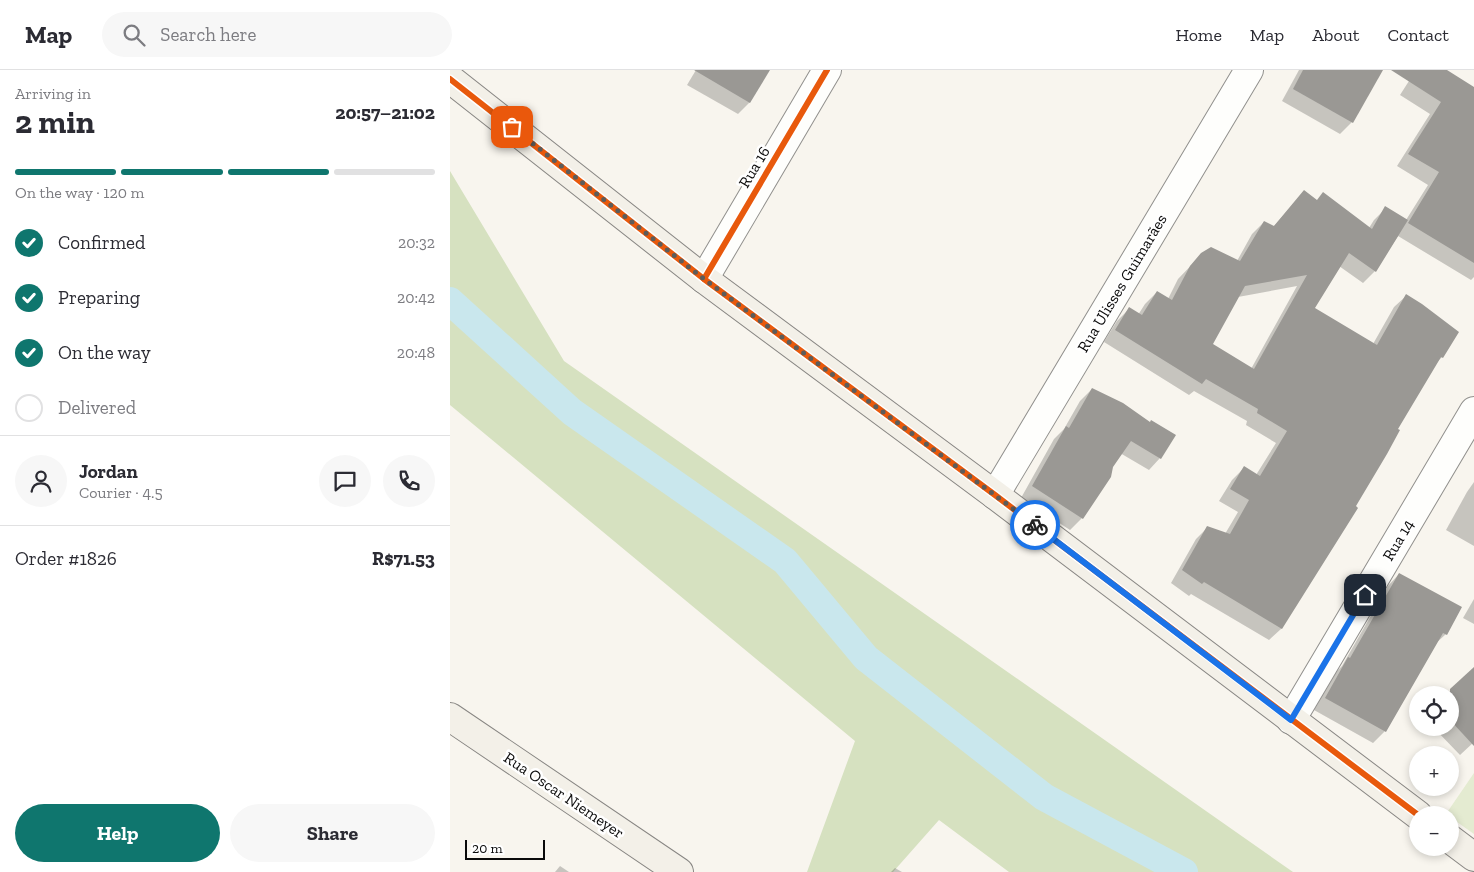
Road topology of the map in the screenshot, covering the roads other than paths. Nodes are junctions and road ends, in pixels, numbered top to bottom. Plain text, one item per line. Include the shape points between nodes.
1 (827, 70) edge
2 (1250, 70) edge
3 (450, 79) edge
4 (704, 279) junction
5 (1474, 411) edge
6 (995, 495) junction
7 (450, 717) edge
8 (1291, 720) junction
9 (1409, 808) edge
10 (1459, 846) edge
11 (1474, 857) edge
12 (678, 872) edge

1 - 4 street, Rua 16
2 - 6 street, Rua Ulisses Guimarães
3 - 4 street
4 - 6 street
5 - 8 street, Rua 14
6 - 8 street
7 - 12 street, Rua Oscar Niemeyer
8 - 9 street
10 - 11 street

